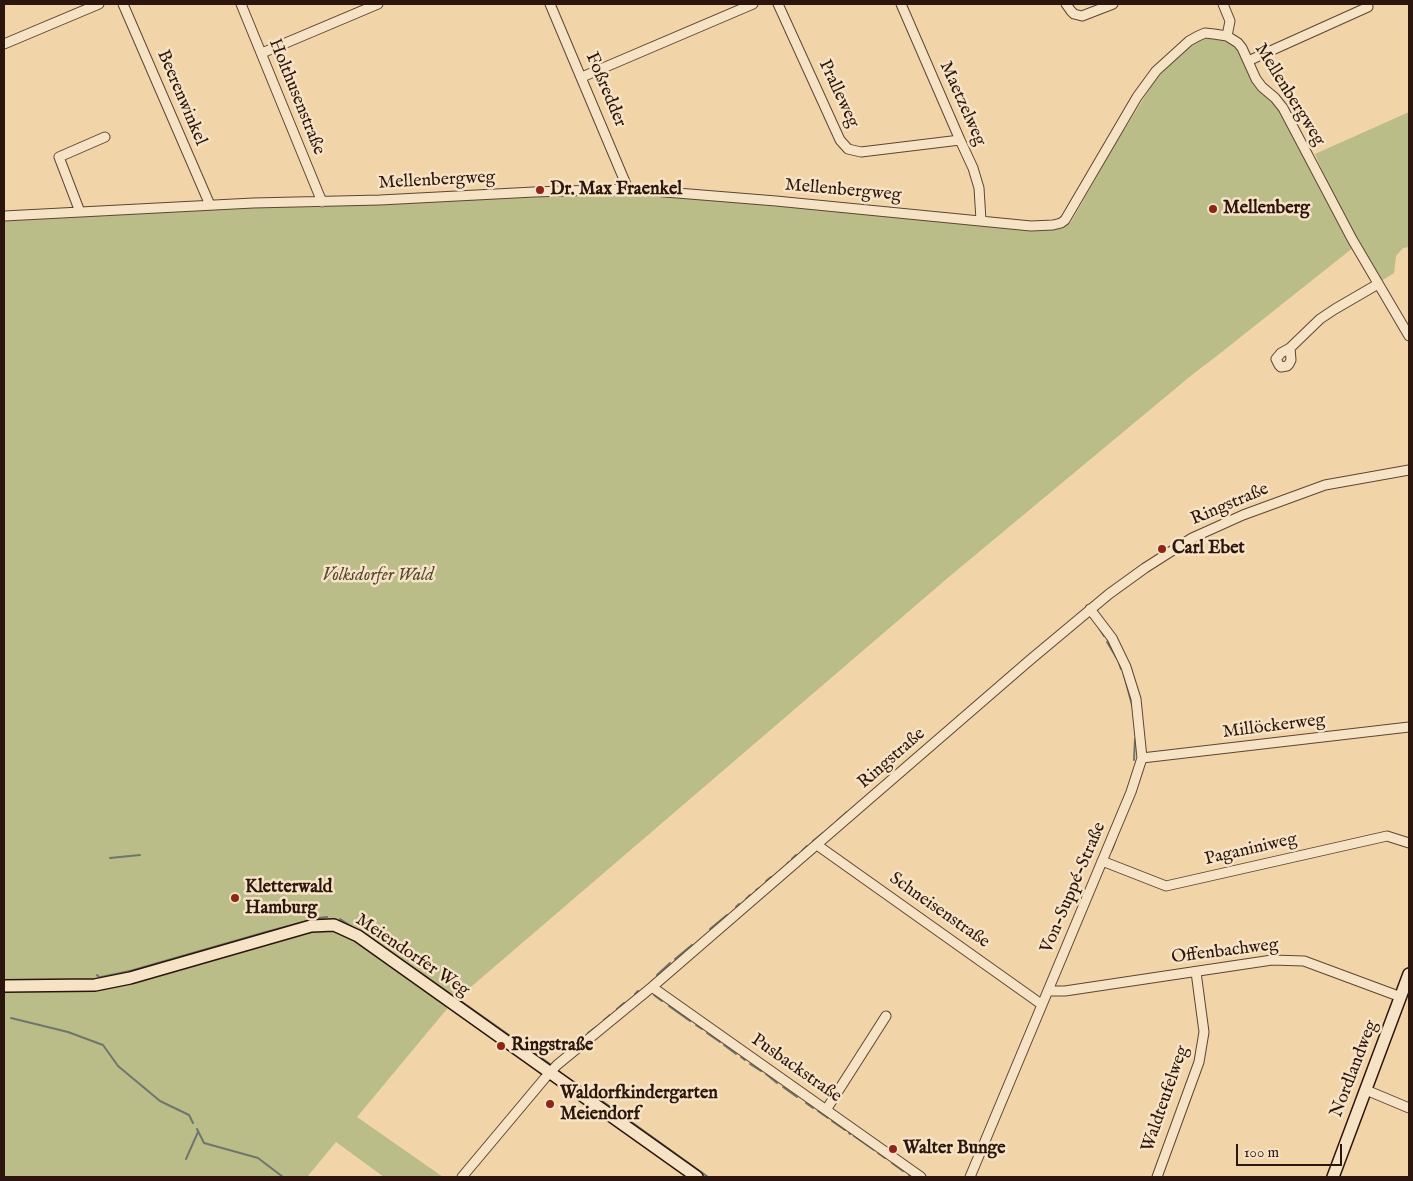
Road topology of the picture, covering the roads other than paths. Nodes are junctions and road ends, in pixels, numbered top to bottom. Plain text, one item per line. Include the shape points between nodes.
1 (99, 4) edge
2 (123, 4) edge
3 (241, 4) edge
4 (378, 4) edge
5 (550, 4) edge
6 (753, 4) edge
7 (778, 4) edge
8 (901, 4) edge
9 (1066, 4) edge
10 (1113, 4) edge
11 (1223, 4) edge
12 (1367, 6) edge
13 (1227, 36) junction
14 (4, 44) edge
15 (262, 53) junction
16 (1248, 61) junction
17 (582, 77) junction
18 (105, 137) dead end
19 (960, 140) junction
20 (628, 189) junction
21 (322, 202) junction
22 (210, 205) junction
23 (80, 212) junction
24 (4, 216) edge
25 (981, 220) junction
26 (1378, 284) junction
27 (1409, 336) edge
28 (1290, 348) dead end
29 (1408, 469) edge
30 (1090, 609) junction
31 (1409, 728) edge
32 (1142, 758) junction
33 (1409, 843) edge
34 (817, 845) junction
35 (1102, 861) junction
36 (1196, 972) junction
37 (1409, 974) edge
38 (4, 986) edge
39 (652, 987) junction
40 (1048, 991) junction
41 (1401, 997) junction
42 (1041, 1004) junction
43 (886, 1016) dead end
44 (550, 1072) junction
45 (1366, 1090) junction
46 (1409, 1108) edge
47 (826, 1110) junction
48 (462, 1177) edge
49 (697, 1177) edge
50 (921, 1177) edge
51 (970, 1177) edge
52 (1157, 1177) edge
53 (1334, 1177) edge

1 - 14 street
2 - 22 street, Beerenwinkel
3 - 15 street, Holthusenstraße
4 - 15 street
5 - 17 street, Foßredder
6 - 17 street
7 - 19 street, Pralleweg via 840,140 848,149 861,152
8 - 19 street, Maetzelweg
9 - 10 street via 1074,14 1082,16
11 - 13 street via 1230,21
12 - 16 street
13 - 16 street, Mellenbergweg via 1238,43
13 - 25 street, Mellenbergweg via 1198,36 1156,71 1136,98 1066,220 1053,225 1030,226
15 - 21 street, Holthusenstraße
16 - 26 street, Mellenbergweg via 1256,79 1283,108
17 - 20 street, Foßredder
18 - 23 street via 59,157
19 - 25 street, Maetzelweg via 979,188
20 - 21 street, Mellenbergweg
20 - 25 street, Mellenbergweg
21 - 22 street, Mellenbergweg
22 - 23 street, Mellenbergweg
23 - 24 street, Mellenbergweg
26 - 27 street, Mellenbergweg
26 - 28 street via 1320,319
29 - 30 street, Ringstraße via 1325,485 1243,515 1192,538
30 - 32 street, Von-Suppé-Straße via 1112,638 1126,667 1136,699
30 - 34 street, Ringstraße
31 - 32 street, Millöckerweg
32 - 35 street, Von-Suppé-Straße
33 - 35 street, Paganiniweg via 1387,836 1166,886
34 - 39 street, Ringstraße
34 - 42 street, Schneisenstraße
35 - 40 street, Von-Suppé-Straße
36 - 40 street, Offenbachweg
36 - 41 street, Offenbachweg via 1272,960 1304,961
36 - 52 street, Waldteufelweg via 1204,1032 1199,1062
37 - 41 street, Nordlandweg
38 - 44 street, Meiendorfer Weg via 95,984 130,978 310,926 334,924 358,936
39 - 44 street, Ringstraße
39 - 47 street, Pusbackstraße
40 - 42 street, Von-Suppé-Straße
41 - 45 street, Nordlandweg
42 - 51 street, Von-Suppé-Straße
43 - 47 street
44 - 48 street, Ringstraße
44 - 49 street, Meiendorfer Weg
45 - 46 street
45 - 53 street, Nordlandweg
47 - 50 street, Pusbackstraße

